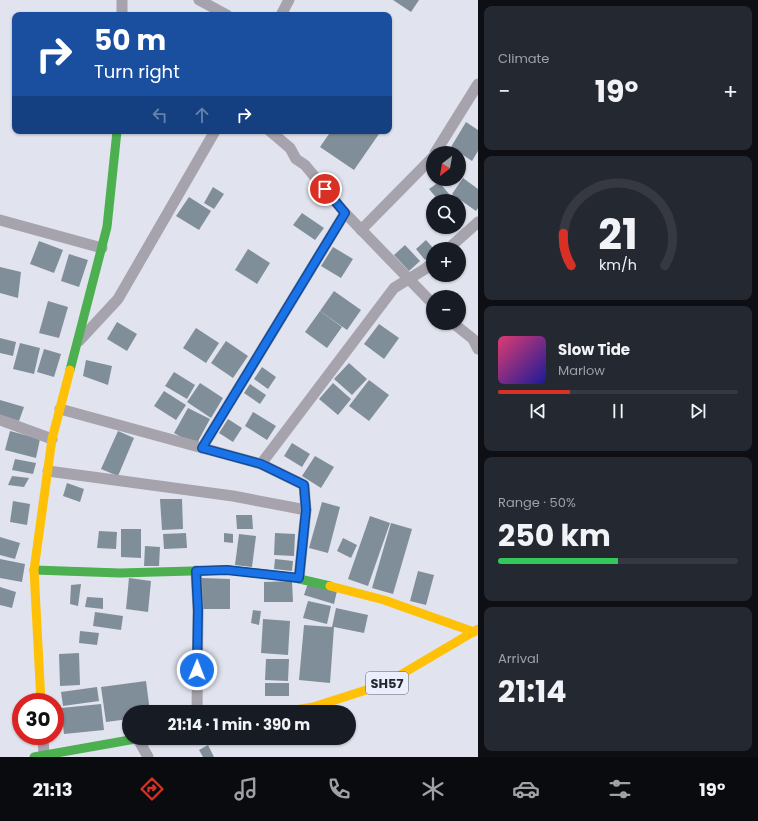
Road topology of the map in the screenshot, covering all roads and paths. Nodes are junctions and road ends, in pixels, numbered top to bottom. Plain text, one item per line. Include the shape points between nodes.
1 (122, 0) edge
2 (199, 0) edge
3 (289, 0) edge
4 (122, 12) edge
5 (221, 12) edge
6 (283, 12) edge
7 (478, 84) edge
8 (117, 134) edge
9 (213, 134) edge
10 (274, 134) edge
11 (440, 146) edge
12 (426, 164) edge
13 (345, 213) junction
14 (0, 220) edge
15 (478, 222) edge
16 (361, 230) junction
17 (456, 242) edge
18 (102, 248) junction
19 (426, 268) edge
20 (408, 279) junction
21 (426, 297) edge
22 (462, 330) edge
23 (476, 340) edge
24 (77, 343) junction
25 (60, 409) junction
26 (0, 420) edge
27 (52, 439) junction
28 (202, 448) junction
29 (261, 464) junction
30 (48, 471) junction
31 (306, 510) junction
32 (34, 570) junction
33 (196, 571) junction
34 (299, 578) junction
35 (476, 630) edge
36 (41, 693) edge
37 (197, 705) edge
38 (319, 705) edge
39 (122, 742) edge
40 (41, 745) edge
41 (143, 745) edge
42 (61, 755) edge
43 (39, 756) edge
44 (148, 757) edge

1 - 4 street
2 - 5 street
3 - 6 street
7 - 11 street
8 - 18 street via 107,226
9 - 24 street via 118,299
10 - 13 street via 290,148 296,159 305,165
12 - 16 street
13 - 16 street
13 - 28 street
14 - 18 street
15 - 17 street
16 - 20 street
18 - 24 street
19 - 20 street
20 - 21 street
20 - 29 street via 394,288
22 - 23 street
24 - 25 street
25 - 27 street
25 - 28 street
26 - 27 street
27 - 30 street
28 - 29 street
29 - 31 street via 304,485
30 - 31 street via 233,496
30 - 32 street
31 - 34 street
32 - 33 street via 80,573
32 - 36 street
33 - 34 street via 227,570
33 - 37 street
34 - 35 street
35 - 38 street, SH57 via 385,684
39 - 42 street
40 - 43 street
41 - 44 street
42 - 43 street

